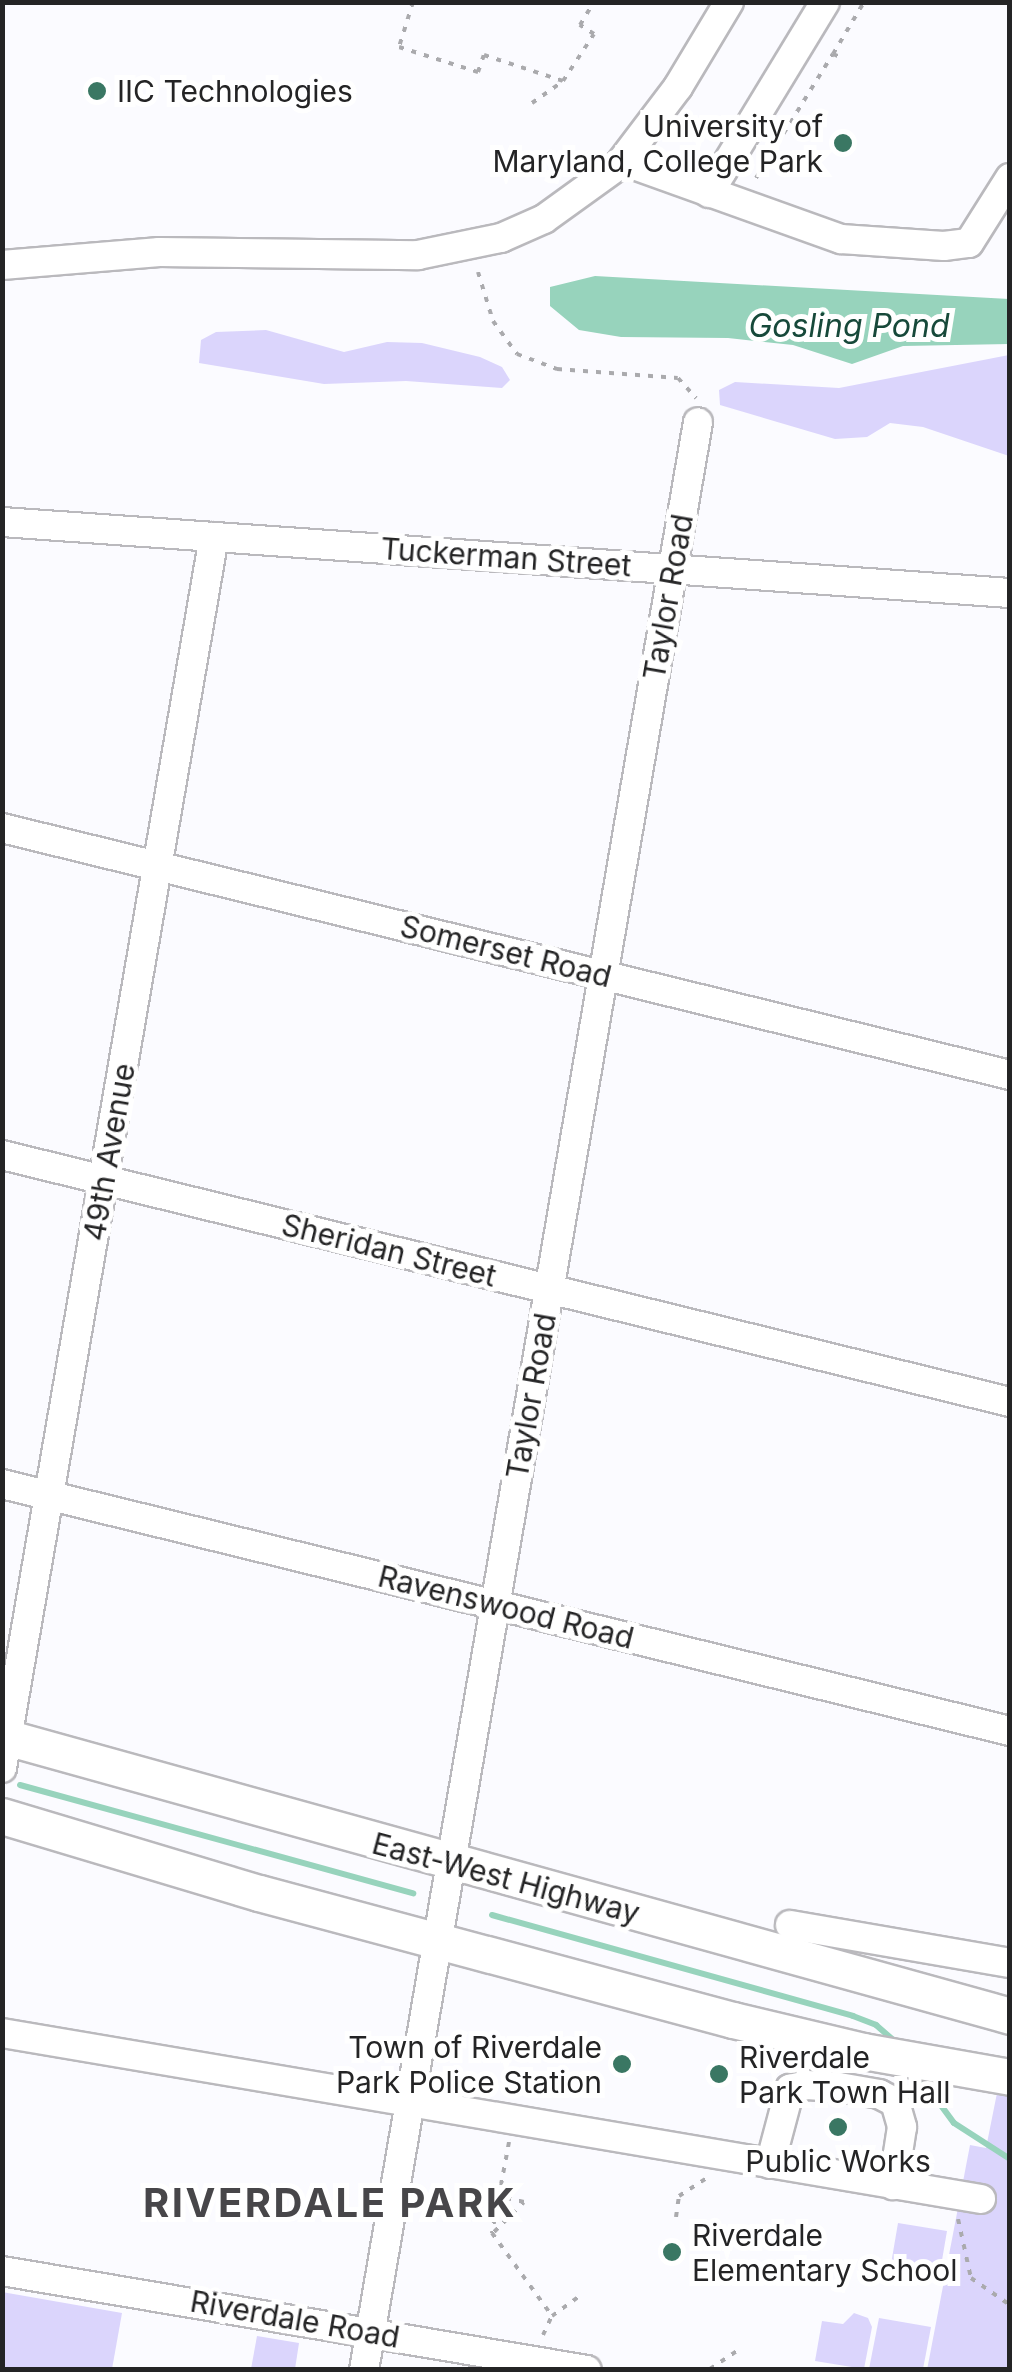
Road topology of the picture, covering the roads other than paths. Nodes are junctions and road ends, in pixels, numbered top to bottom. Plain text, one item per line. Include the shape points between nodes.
1 (729, 2) edge
2 (825, 2) edge
3 (623, 161) junction
4 (1010, 178) edge
5 (709, 193) junction
6 (2, 265) edge
7 (698, 422) road end
8 (2, 522) edge
9 (214, 536) junction
10 (672, 569) junction
11 (1010, 593) edge
12 (2, 828) edge
13 (158, 866) junction
14 (603, 975) junction
15 (1010, 1075) edge
16 (2, 1155) edge
17 (104, 1180) junction
18 (549, 1288) junction
19 (1010, 1402) edge
20 (2, 1484) edge
21 (50, 1496) junction
22 (495, 1605) junction
23 (1010, 1731) edge
24 (4, 1746) edge
25 (2, 1816) edge
26 (450, 1863) junction
27 (790, 1925) dead end
28 (436, 1942) junction
29 (1010, 1963) edge
30 (1010, 2016) edge
31 (2, 2034) edge
32 (1010, 2077) edge
33 (408, 2104) junction
34 (770, 2164) junction
35 (893, 2184) junction
36 (967, 2197) road end
37 (2, 2271) edge
38 (370, 2331) junction
39 (364, 2370) edge
40 (587, 2370) edge

1 - 3 street via 678,88
2 - 5 street
3 - 5 street
3 - 6 street via 544,219 454,250 159,252
4 - 5 street via 968,243 944,246 841,239
7 - 10 street, Taylor Road
8 - 9 street, Tuckerman Street
9 - 10 street, Tuckerman Street
9 - 13 street, 49th Avenue
10 - 11 street, Tuckerman Street
10 - 14 street, Taylor Road
12 - 13 street, Somerset Road
13 - 14 street, Somerset Road
13 - 17 street, 49th Avenue
14 - 15 street, Somerset Road
14 - 18 street, Taylor Road
16 - 17 street, Sheridan Street
17 - 18 street, Sheridan Street
17 - 21 street, 49th Avenue
18 - 19 street, Sheridan Street
18 - 22 street, Taylor Road
20 - 21 street, Ravenswood Road
21 - 22 street, Ravenswood Road
21 - 24 street, 49th Avenue
22 - 23 street, Ravenswood Road
22 - 26 street, Taylor Road
24 - 26 main road, East-West Highway
25 - 28 main road
26 - 28 street, Taylor Road
26 - 30 main road, East-West Highway
27 - 29 street
28 - 32 main road via 810,2040
28 - 33 street, Taylor Road
31 - 33 street
33 - 34 street
33 - 38 street, Taylor Road
34 - 35 street
34 - 35 street via 790,2089 839,2087 895,2102 902,2127
35 - 36 street
37 - 38 street, Riverdale Road
38 - 39 street, Taylor Road
38 - 40 street, Riverdale Road

